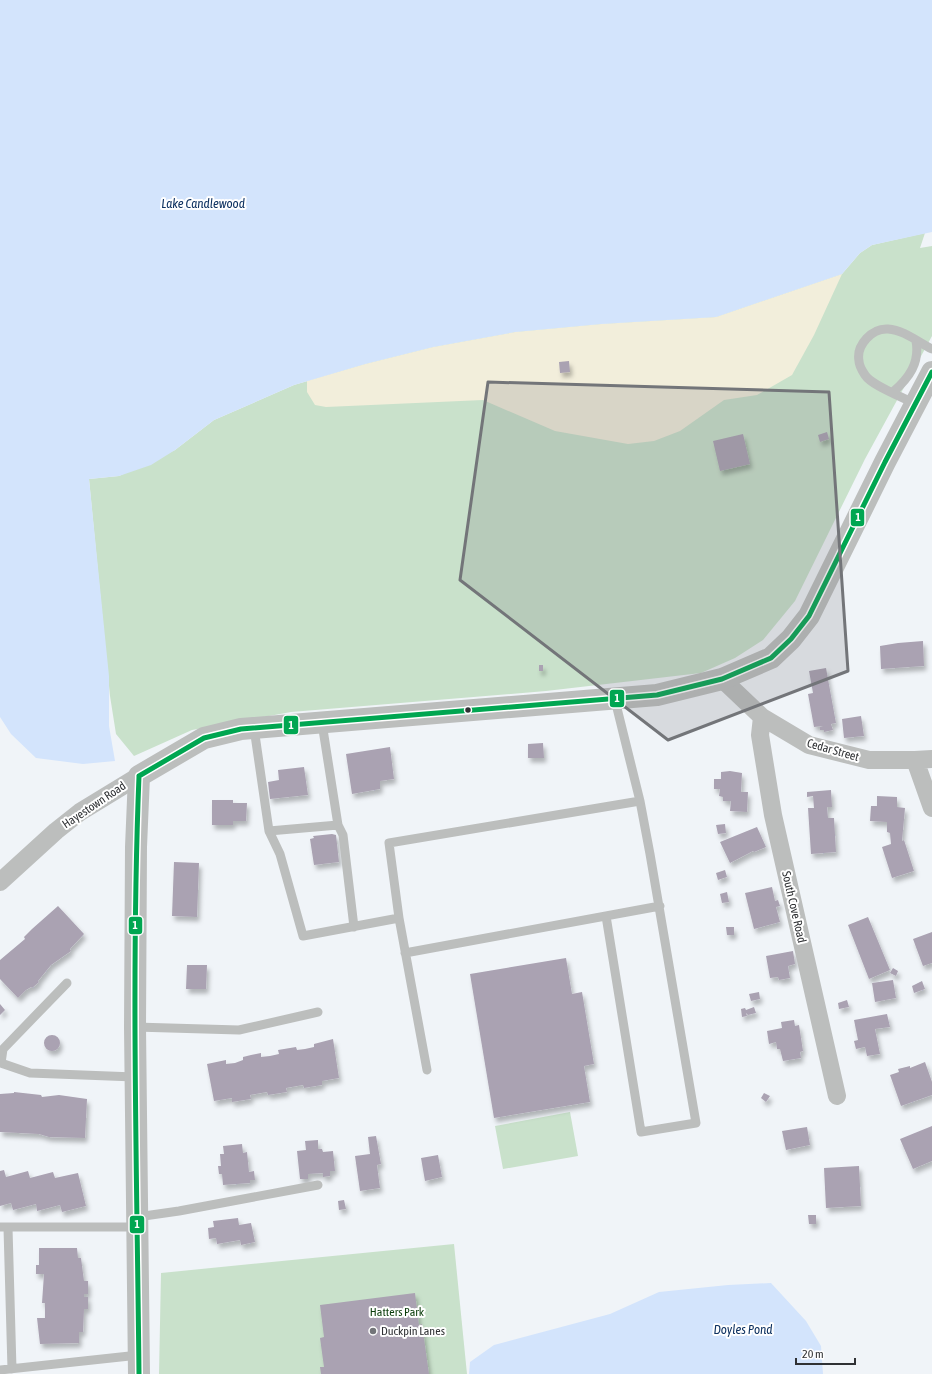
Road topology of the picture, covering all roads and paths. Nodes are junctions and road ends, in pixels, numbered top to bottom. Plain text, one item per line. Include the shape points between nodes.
1 (916, 341) junction
2 (932, 349) edge
3 (932, 372) edge
4 (893, 392) junction
5 (915, 404) junction
6 (722, 679) junction
7 (615, 700) junction
8 (762, 717) junction
9 (322, 723) junction
10 (254, 728) junction
11 (924, 760) edge
12 (139, 776) junction
13 (640, 801) junction
14 (932, 808) edge
15 (338, 825) junction
16 (269, 831) junction
17 (0, 882) edge
18 (660, 906) junction
19 (606, 916) junction
20 (399, 918) junction
21 (354, 927) junction
22 (405, 952) junction
23 (68, 983) dead end
24 (318, 1012) dead end
25 (135, 1027) junction
26 (427, 1070) dead end
27 (135, 1077) junction
28 (837, 1096) dead end
29 (318, 1186) dead end
30 (137, 1222) junction
31 (4, 1228) edge
32 (139, 1364) edge
33 (12, 1369) junction
34 (0, 1370) edge

1 - 2 lane
1 - 4 lane via 918,353 912,372
1 - 4 lane via 906,334 887,329 870,334 862,344 858,361 866,376 880,387
3 - 5 street, Hayestown Road
4 - 5 lane
5 - 6 street, Hayestown Road via 809,616 791,639 771,658
6 - 7 street, Hayestown Road via 658,695
6 - 8 street, Cedar Street
7 - 9 street, Hayestown Road
7 - 13 lane
8 - 11 street, Cedar Street via 808,744 869,760
8 - 28 street, South Cove Road via 760,736 773,815
9 - 10 street, Hayestown Road
9 - 15 lane
10 - 12 street, Hayestown Road via 204,738
10 - 16 lane
11 - 14 street, Cedar Street
12 - 17 street, Hayestown Road via 80,812
12 - 25 street
13 - 18 lane
13 - 20 lane via 389,843
15 - 16 lane
15 - 21 lane via 343,835
16 - 21 lane via 280,854 303,936
18 - 19 lane
18 - 19 lane via 696,1123 641,1132
19 - 22 lane
20 - 21 lane
20 - 22 lane
22 - 26 lane
23 - 27 lane via 4,1049 1,1063 30,1073
24 - 25 lane via 239,1030
25 - 27 street
27 - 30 street
29 - 30 lane
30 - 31 lane
30 - 32 street
31 - 33 lane
32 - 33 lane
33 - 34 lane

